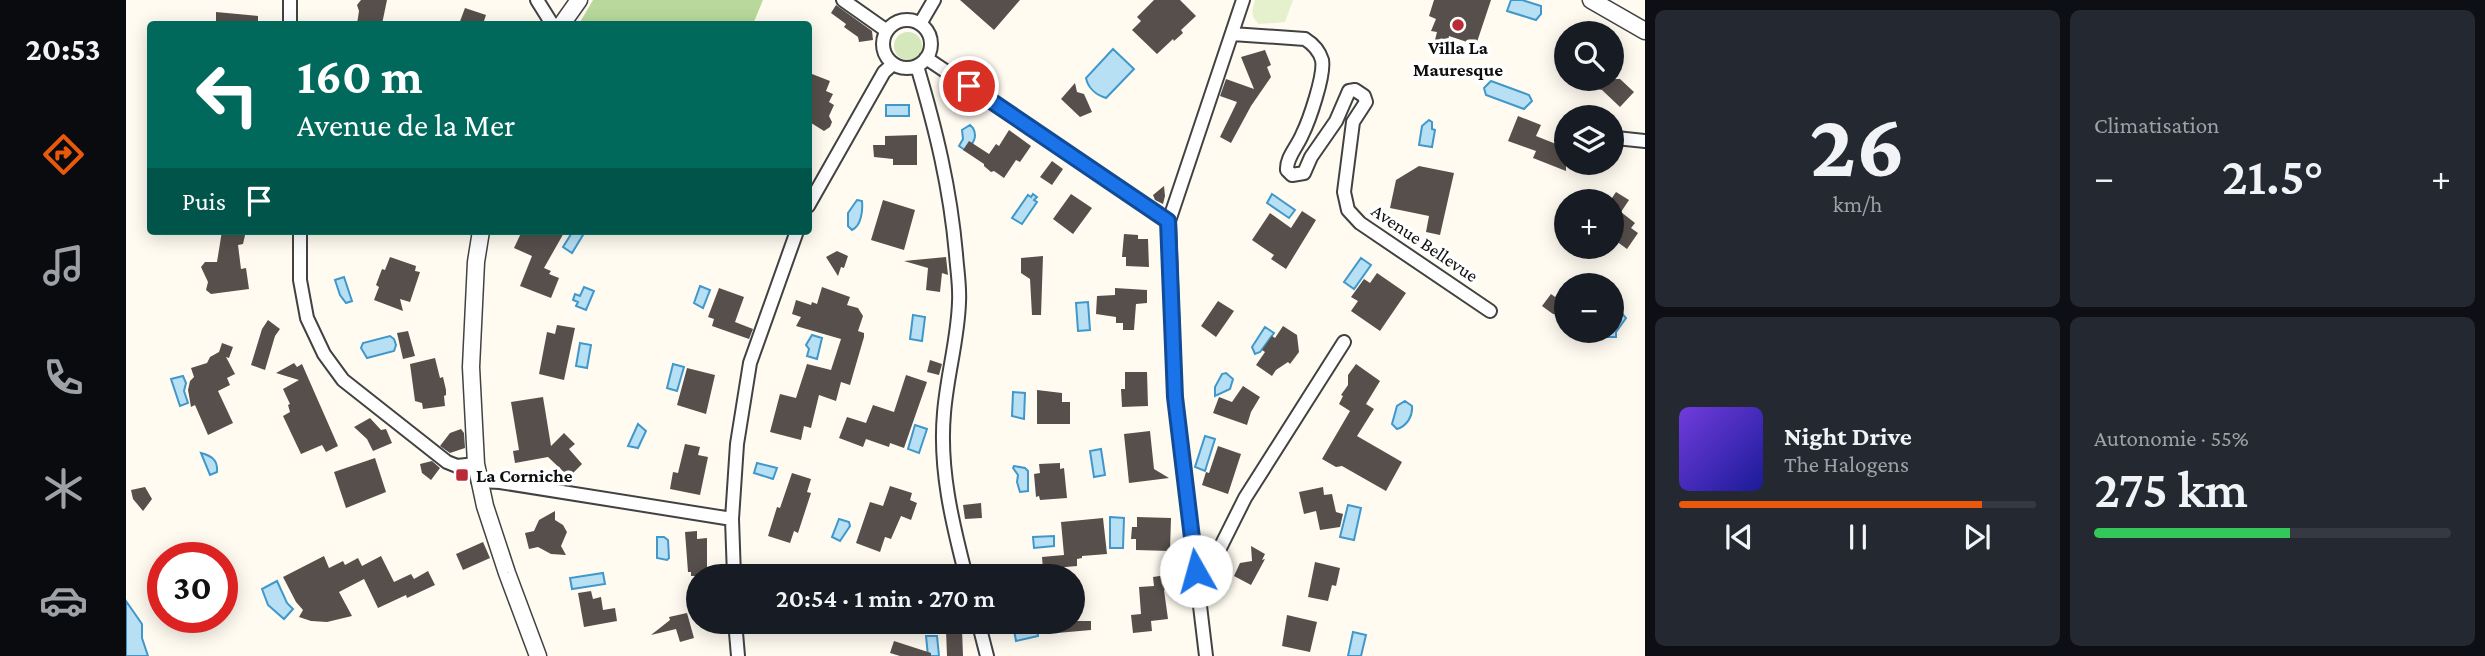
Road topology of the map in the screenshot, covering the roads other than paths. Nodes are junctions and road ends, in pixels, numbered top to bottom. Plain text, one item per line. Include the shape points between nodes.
1 (290, 0) edge
2 (537, 0) edge
3 (579, 0) edge
4 (843, 0) edge
5 (934, 0) edge
6 (1243, 0) edge
7 (1591, 0) edge
8 (290, 21) edge
9 (550, 21) edge
10 (564, 21) edge
11 (920, 24) junction
12 (887, 30) junction
13 (1645, 31) edge
14 (1232, 34) junction
15 (922, 62) junction
16 (893, 64) junction
17 (1624, 139) edge
18 (1645, 141) edge
19 (812, 199) edge
20 (1168, 221) junction
21 (300, 235) edge
22 (480, 235) edge
23 (796, 235) edge
24 (1490, 311) dead end
25 (1344, 342) dead end
26 (476, 464) junction
27 (478, 481) junction
28 (732, 519) junction
29 (734, 564) edge
30 (963, 564) edge
31 (1196, 571) junction
32 (736, 634) edge
33 (982, 634) edge
34 (538, 656) edge
35 (738, 656) edge
36 (988, 656) edge
37 (1206, 656) edge

1 - 8 street
2 - 9 street
3 - 10 street
4 - 12 street
5 - 11 street
6 - 14 street
7 - 13 street
11 - 12 street via 899,21
11 - 15 street via 931,43
12 - 16 street via 884,52
14 - 20 street
14 - 24 street, Avenue Bellevue via 1305,38 1319,52 1321,74 1304,133 1286,162 1292,175 1304,173 1349,91 1364,96 1366,102 1353,122 1344,192 1348,210 1360,223
15 - 16 street via 901,68
15 - 20 street
15 - 30 street via 953,218 960,300 944,413 945,474
16 - 19 street via 884,72
17 - 18 street
20 - 31 street via 1175,397
21 - 26 street via 300,280 307,318 343,380 447,462
22 - 26 street via 471,367
23 - 28 street via 750,363 737,444
25 - 31 street via 1245,498 1211,566
26 - 27 street
27 - 28 street
27 - 34 street
28 - 29 street
31 - 37 street
32 - 35 street
33 - 36 street

